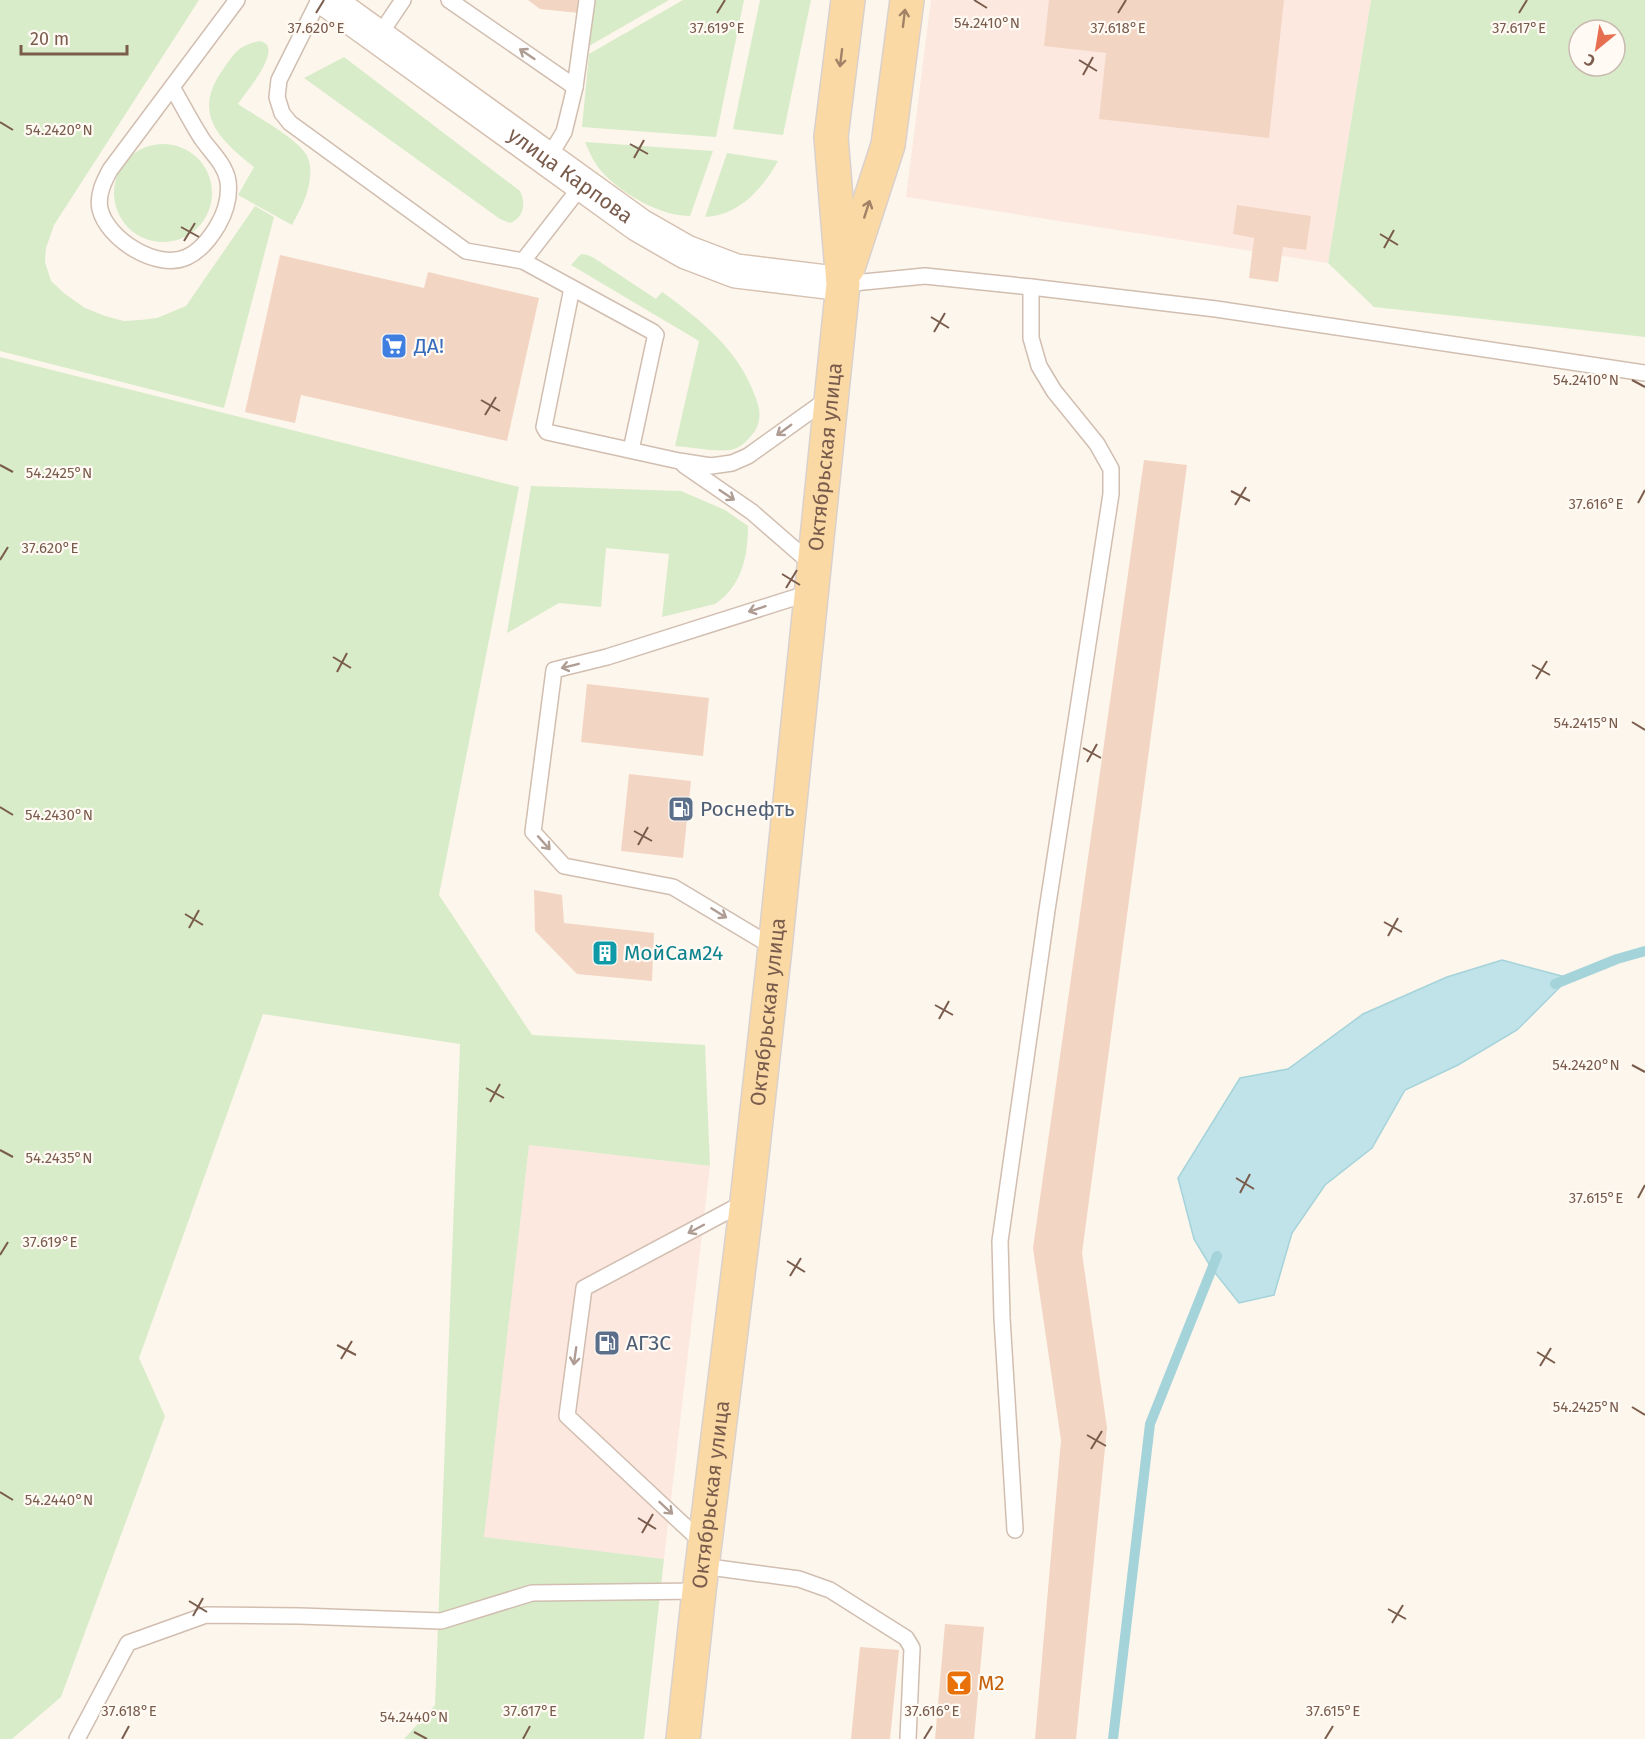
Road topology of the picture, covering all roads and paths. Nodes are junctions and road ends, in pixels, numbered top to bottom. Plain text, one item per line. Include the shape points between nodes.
1 (237, 0) edge
2 (319, 0) edge
3 (327, 0) edge
4 (403, 0) edge
5 (449, 0) edge
6 (587, 0) edge
7 (848, 0) edge
8 (907, 0) edge
9 (378, 37) junction
10 (172, 87) junction
11 (575, 87) junction
12 (547, 160) junction
13 (582, 185) junction
14 (524, 261) junction
15 (843, 284) junction
16 (1031, 287) junction
17 (572, 288) junction
18 (1645, 373) edge
19 (832, 396) junction
20 (631, 450) junction
21 (679, 461) junction
22 (814, 579) junction
23 (775, 948) junction
24 (747, 1201) junction
25 (1015, 1530) dead end
26 (702, 1567) junction
27 (77, 1739) edge
28 (683, 1739) edge
29 (908, 1739) edge

1 - 10 lane
2 - 14 lane via 279,80 277,98 285,119 466,251
3 - 9 main road, улица Карпова
4 - 9 lane
11 -> 5 lane
6 - 11 lane
7 -> 15 main road, Октябрьская улица via 831,137
15 -> 8 main road, Октябрьская улица via 888,145
9 - 12 main road, улица Карпова
10 - 10 lane via 110,170 102,187 100,210 114,233 125,242 146,255 175,261 198,250 217,228 225,211 228,181
11 - 12 lane via 564,132
12 - 13 main road, улица Карпова
13 - 14 lane
13 - 15 main road, улица Карпова via 686,252 736,271
14 - 17 lane
15 - 16 lane via 925,276
15 - 19 main road, Октябрьская улица
16 - 18 lane via 1216,309
16 - 25 lane via 1031,338 1039,366 1097,444 1111,469 1111,494 1000,1241
17 - 20 lane via 655,334
17 - 20 lane via 544,429
19 -> 21 lane via 740,461 711,466
19 - 22 main road, Октябрьская улица
20 - 21 lane
21 -> 22 lane via 752,512
22 - 23 main road, Октябрьская улица
22 -> 23 lane via 607,657 554,670 533,832 564,866 673,886
23 - 24 main road, Октябрьская улица
24 - 26 main road, Октябрьская улица
24 -> 26 lane via 584,1288 567,1416
26 - 27 lane via 532,1593 441,1621 206,1615 128,1643
26 - 28 main road, Октябрьская улица
26 - 29 lane via 799,1579 830,1590 906,1638 912,1648

